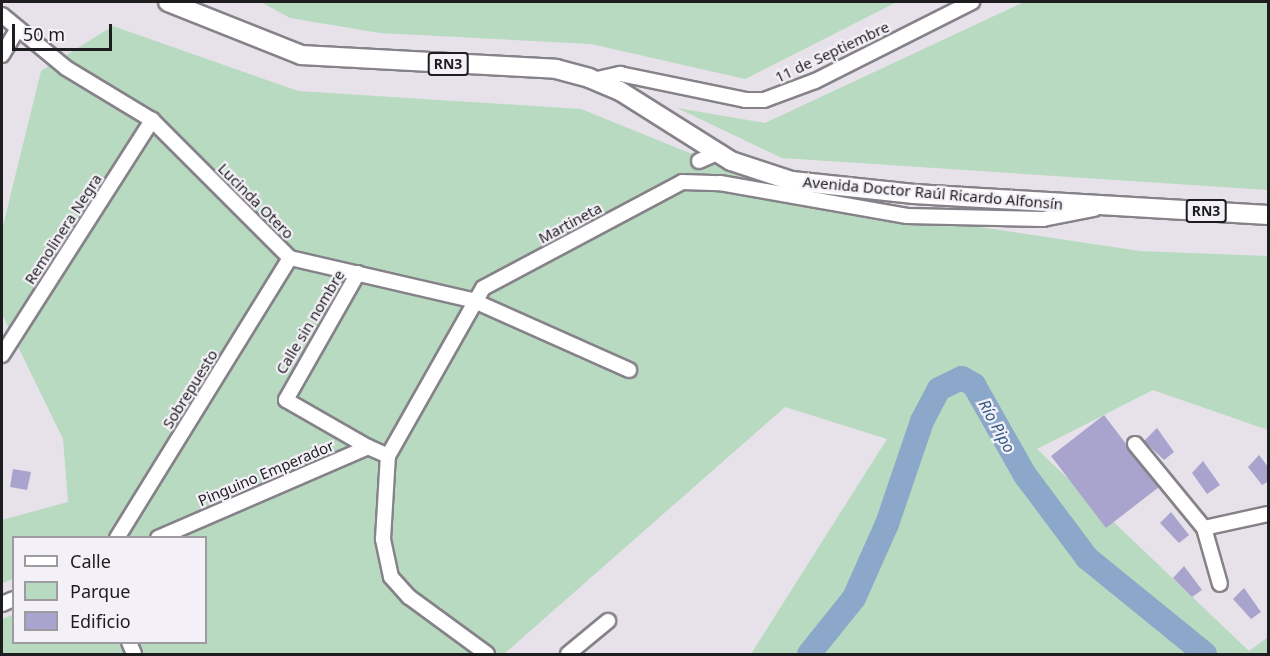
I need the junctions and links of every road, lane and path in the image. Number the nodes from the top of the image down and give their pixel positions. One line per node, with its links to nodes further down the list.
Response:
1 (168, 2): 6 (main road, Avenida Doctor Raúl Ricardo Alfonsín / RN3)
2 (972, 2): 6 (street, 11 de Septiembre)
3 (2, 15): 4 (street, Lucinda Otero)
4 (17, 30): 5 (street); 7 (street, Lucinda Otero)
5 (2, 55)
6 (593, 80): 8 (main road, Avenida Doctor Raúl Ricardo Alfonsín / RN3)
7 (153, 120): 12 (street, Lucinda Otero); 15 (street, Remolinera Negra)
8 (717, 153): 9 (street); 10 (main road, Avenida Doctor Raúl Ricardo Alfonsín / RN3)
9 (699, 161)
10 (1108, 207): 11 (main road, Avenida Doctor Raúl Ricardo Alfonsín / RN3); 14 (street, Martineta)
11 (1269, 215)
12 (290, 258): 13 (street, Lucinda Otero); 22 (street, Sobrepuesto)
13 (358, 273): 14 (street, Lucinda Otero); 18 (street, Calle sin nombre)
14 (472, 300): 16 (street, Lucinda Otero); 19 (street, Martineta)
15 (2, 355)
16 (628, 370)
17 (1135, 444): 21 (street)
18 (368, 447): 19 (street); 23 (street, Pinguino Emperador)
19 (388, 456): 26 (street, Martineta)
20 (1269, 514): 21 (street)
21 (1204, 528): 24 (street)
22 (118, 536)
23 (160, 536)
24 (1220, 584)
25 (608, 621): 27 (street)
26 (487, 654)
27 (568, 654)

